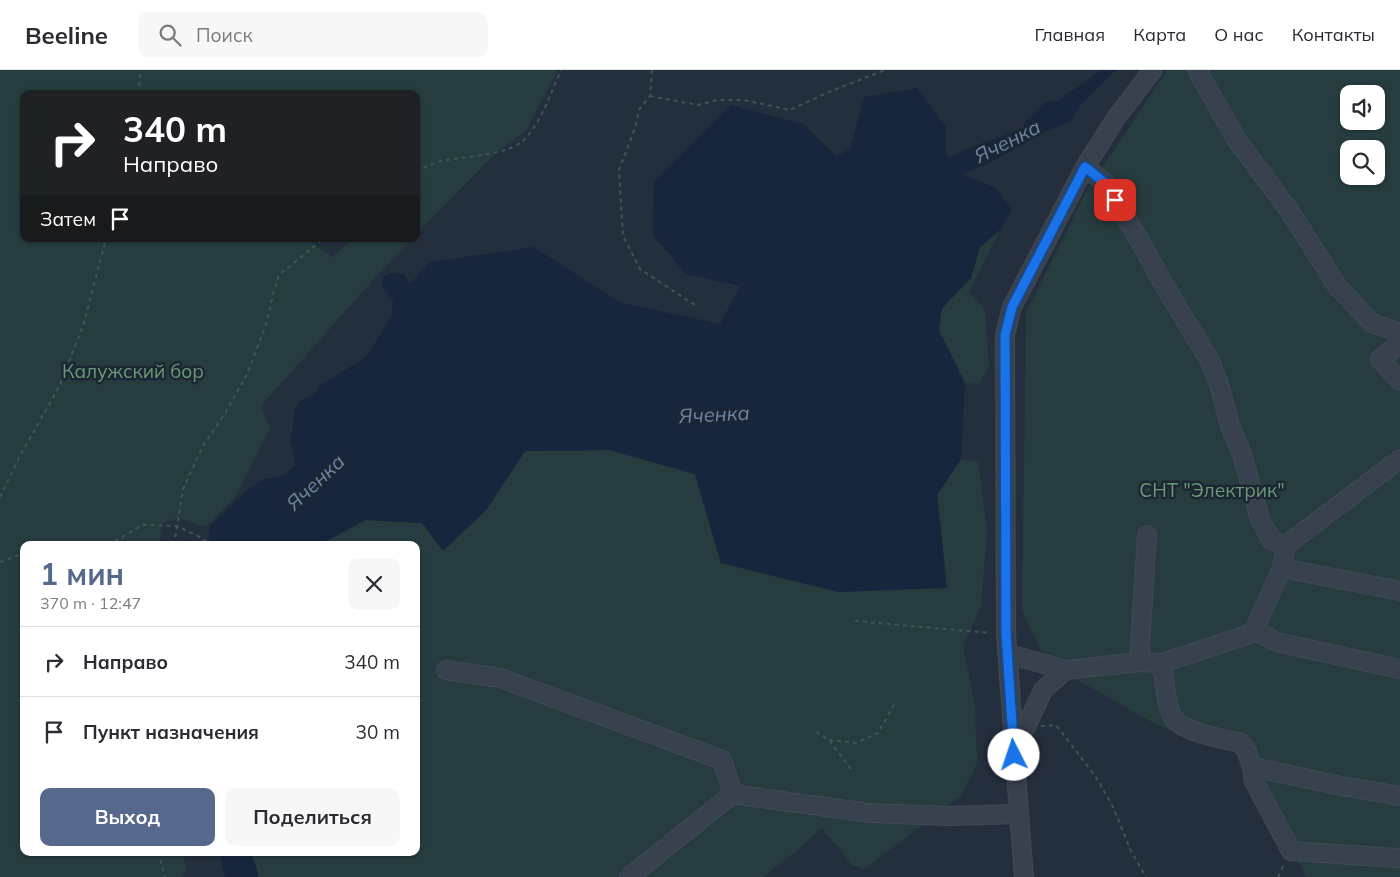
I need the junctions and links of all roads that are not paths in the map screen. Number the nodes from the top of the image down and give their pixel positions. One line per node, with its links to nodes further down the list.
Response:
1 (1153, 70): 3 (street)
2 (1197, 70): 4 (street)
3 (1085, 167): 9 (street); 13 (street)
4 (1400, 333)
5 (1400, 344): 6 (street)
6 (1400, 381)
7 (1400, 459): 9 (street)
8 (1147, 535): 14 (street)
9 (1286, 545): 10 (street)
10 (1282, 568): 11 (street); 12 (street)
11 (1400, 591)
12 (1254, 630): 15 (street); 18 (street)
13 (1008, 654): 17 (street); 19 (street)
14 (1139, 662): 15 (street); 17 (street)
15 (1162, 663): 20 (street)
16 (446, 670): 21 (street)
17 (1066, 670): 19 (street)
18 (1400, 670)
19 (1019, 731): 23 (street)
20 (1252, 767): 22 (street); 24 (street)
21 (733, 794): 23 (street); 25 (street)
22 (1400, 796)
23 (1019, 814): 26 (street)
24 (1396, 858)
25 (629, 877)
26 (1024, 877)

